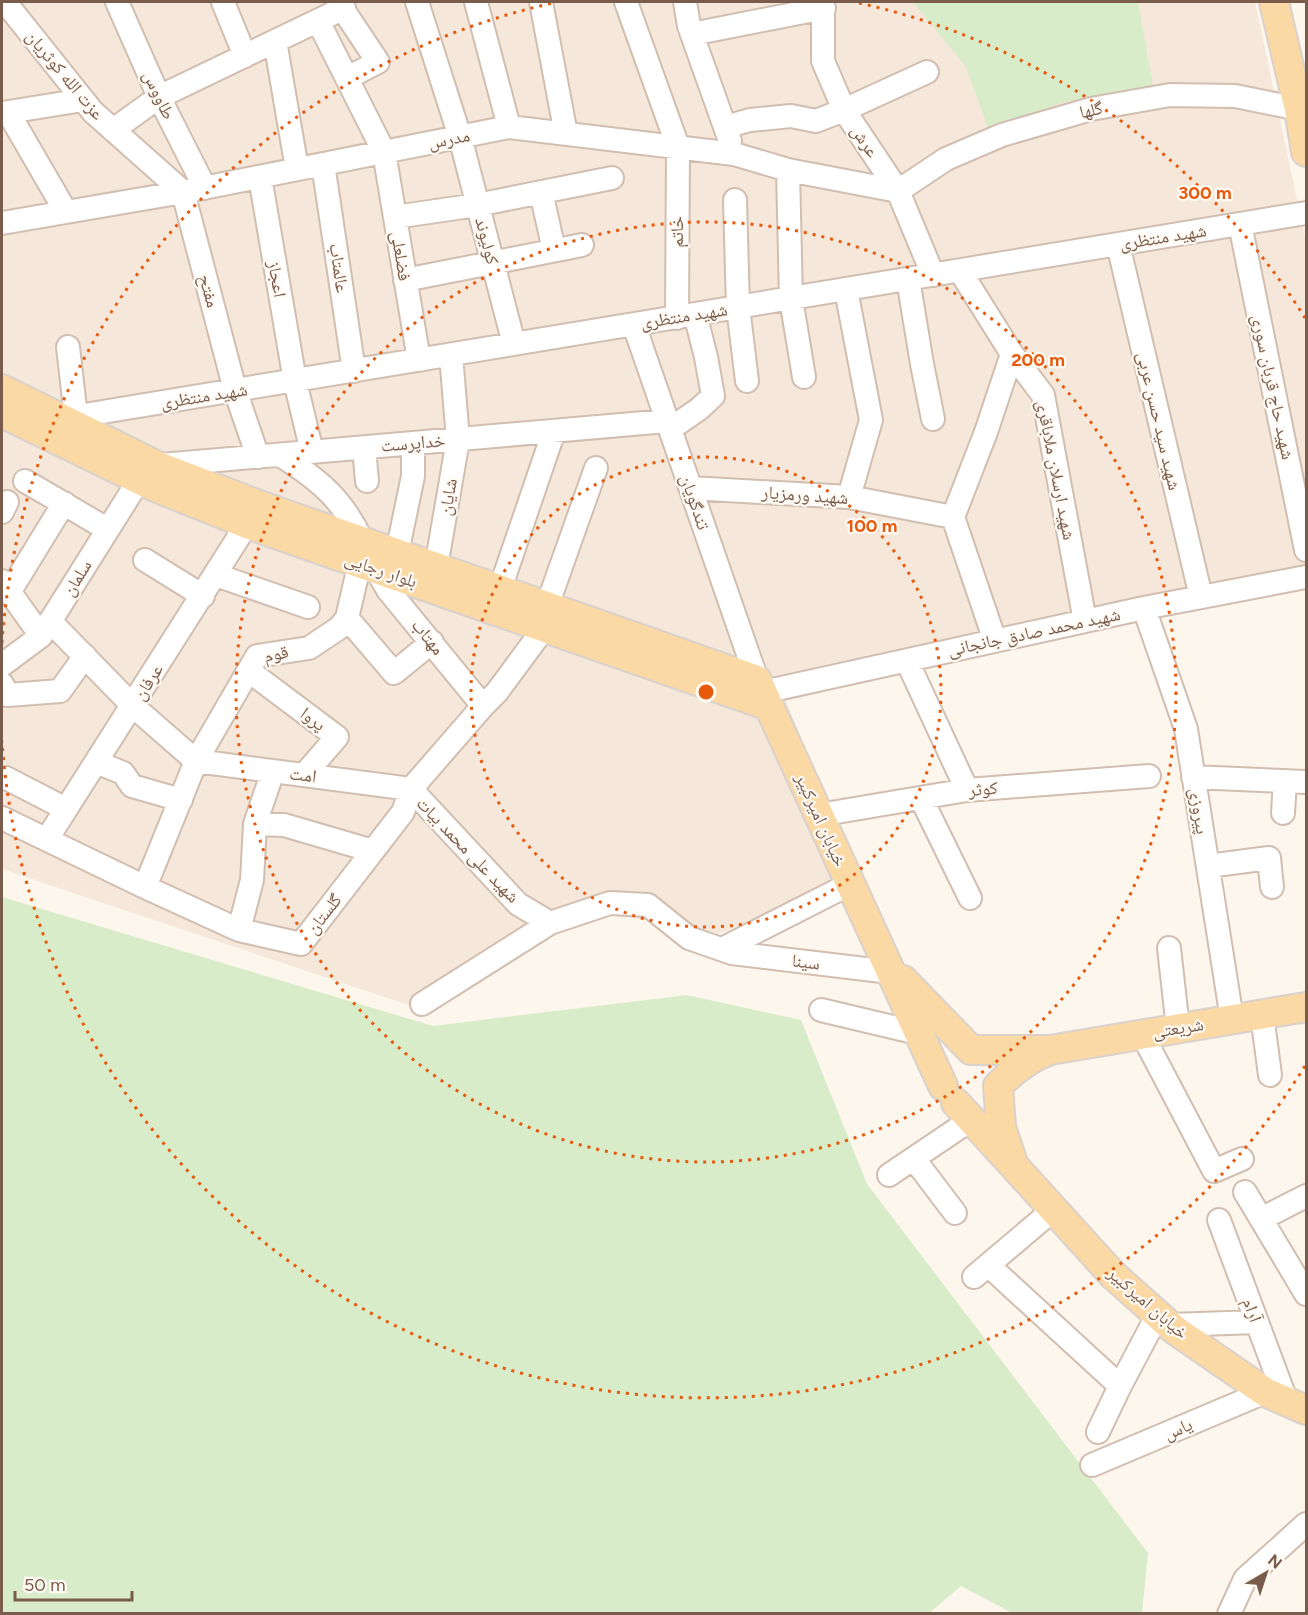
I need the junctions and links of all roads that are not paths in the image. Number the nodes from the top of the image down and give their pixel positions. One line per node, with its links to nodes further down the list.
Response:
1 (5, 2): 19 (street, عزت الله کوثریان)
2 (117, 2): 18 (street, طاووس)
3 (223, 2): 15 (street)
4 (417, 2): 27 (street, کولیوند)
5 (476, 2): 23 (street)
6 (541, 2): 26 (street)
7 (626, 2): 28 (street)
8 (685, 2): 13 (street)
9 (1274, 2): 20 (main road)
10 (341, 5): 12 (street); 17 (street)
11 (824, 5): 13 (street); 21 (street, عرش)
12 (318, 21): 14 (street); 17 (street, فضلعلی)
13 (692, 34): 24 (street)
14 (275, 41): 15 (street); 33 (street)
15 (245, 56): 18 (street)
16 (927, 72): 21 (street)
17 (347, 78): 29 (street, فضلعلی)
18 (159, 97): 25 (street); 37 (street, طاووس)
19 (83, 100): 22 (street); 25 (street, عزت الله کوثریان)
20 (1299, 109): 30 (main road); 38 (street, گلها)
21 (844, 110): 24 (street); 38 (street, عرش)
22 (5, 112): 43 (street)
23 (508, 128): 26 (street, مدرس); 27 (street, مدرس)
24 (725, 128): 31 (street)
25 (113, 130): 39 (street, عزت الله کوثریان)
26 (566, 134): 28 (street, مدرس)
27 (460, 137): 29 (street, مدرس); 42 (street, کولیوند)
28 (678, 147): 31 (street, مدرس); 59 (street, خاتم)
29 (384, 152): 32 (street, مدرس); 45 (street, فضلعلی)
30 (1306, 152)
31 (734, 154): 34 (street, مدرس)
32 (324, 164): 33 (street, مدرس); 66 (street, عالمتاب)
33 (297, 170): 35 (street, مدرس)
34 (788, 170): 38 (street, مدرس); 57 (street)
35 (260, 177): 37 (street, مدرس); 68 (street, اعجاز)
36 (612, 178): 40 (street)
37 (205, 188): 39 (street, مدرس)
38 (898, 191): 53 (street, عرش)
39 (183, 192): 43 (street, مدرس); 71 (street, مفتح)
40 (541, 192): 42 (street); 50 (street)
41 (735, 200): 58 (street)
42 (477, 205): 45 (street); 51 (street, کولیوند)
43 (66, 212): 46 (street, مدرس)
44 (1306, 213): 47 (street, شهید منتظری)
45 (395, 217): 55 (street, فضلعلی)
46 (2, 223)
47 (1240, 224): 48 (street, شهید منتظری); 93 (street, شهید حاج قربان سوری)
48 (1118, 244): 52 (street, شهید منتظری); 102 (street, شهید سید حسن عربی)
49 (582, 245): 50 (street)
50 (554, 250): 51 (street)
51 (492, 262): 55 (street); 61 (street, کولیوند)
52 (960, 271): 53 (street, شهید منتظری); 63 (street, شهید ارسلان ملاباقری)
53 (933, 275): 54 (street, شهید منتظری)
54 (908, 279): 56 (street, شهید منتظری); 74 (street)
55 (405, 280): 65 (street, فضلعلی)
56 (846, 290): 57 (street, شهید منتظری); 87 (street)
57 (791, 298): 58 (street, شهید منتظری); 67 (street)
58 (738, 307): 59 (street, شهید منتظری); 69 (street)
59 (686, 316): 60 (street, شهید منتظری); 75 (street, خاتم)
60 (634, 325): 61 (street, شهید منتظری); 75 (street, تندگویان)
61 (514, 344): 64 (street, شهید منتظری)
62 (68, 347): 73 (street)
63 (1012, 354): 90 (street); 107 (street, شهید ارسلان ملاباقری)
64 (451, 355): 65 (street, شهید منتظری); 77 (street, شایان)
65 (418, 360): 66 (street, شهید منتظری)
66 (354, 371): 68 (street, شهید منتظری)
67 (804, 378)
68 (295, 381): 71 (street, شهید منتظری); 80 (street, اعجاز)
69 (747, 381)
70 (2, 389): 73 (main road, بلوار رجایی)
71 (235, 390): 73 (street, شهید منتظری); 81 (street, مفتح)
72 (2, 412): 83 (main road, بلوار رجایی)
73 (68, 418): 83 (main road, بلوار رجایی)
74 (933, 419)
75 (669, 425): 76 (street, خداپرست); 86 (street, تندگویان)
76 (554, 431): 77 (street, خداپرست); 100 (street)
77 (458, 440): 78 (street, خداپرست); 96 (street, شایان)
78 (413, 444): 79 (street, خداپرست); 94 (street)
79 (364, 448): 80 (street, خداپرست); 85 (street)
80 (312, 452): 81 (street, خداپرست)
81 (269, 456): 83 (street, خداپرست); 94 (street, مهتاب)
82 (597, 468): 105 (street, گلستان)
83 (149, 473): 88 (main road, بلوار رجایی); 92 (street, سلمان)
84 (25, 480): 89 (street)
85 (367, 481)
86 (691, 488): 87 (street, شهید ورمزیار); 116 (street, تندگویان)
87 (849, 497): 90 (street, شهید ورمزیار)
88 (220, 501): 91 (main road, بلوار رجایی); 94 (main road, بلوار رجایی)
89 (64, 504): 92 (street); 99 (street)
90 (953, 517): 109 (street)
91 (248, 524): 94 (main road, بلوار رجایی); 97 (street, عرفان)
92 (108, 530): 108 (street, سلمان)
93 (1306, 550)
94 (373, 556): 96 (main road, بلوار رجایی); 105 (main road, بلوار رجایی); 106 (street); 110 (street, مهتاب)
95 (145, 560): 101 (street)
96 (436, 567): 100 (main road, بلوار رجایی)
97 (216, 575): 101 (street, عرفان); 103 (street)
98 (1306, 577): 102 (street, شهید محمد صادق جانجانی)
99 (6, 586): 108 (street)
100 (500, 589): 105 (main road, بلوار رجایی)
101 (203, 596): 118 (street, عرفان)
102 (1201, 597): 104 (street, شهید محمد صادق جانجانی)
103 (308, 607)
104 (1144, 608): 107 (street, شهید محمد صادق جانجانی); 124 (street, پیروزی)
105 (546, 616): 116 (main road, بلوار رجایی); 117 (street, گلستان)
106 (347, 618): 110 (street); 114 (street, قوم)
107 (1085, 621): 109 (street, شهید محمد صادق جانجانی)
108 (46, 628): 111 (street); 113 (street, سلمان)
109 (995, 641): 112 (street, شهید محمد صادق جانجانی)
110 (432, 642): 117 (street, مهتاب)
111 (85, 656): 115 (street); 118 (street)
112 (907, 661): 116 (street, شهید محمد صادق جانجانی); 128 (street)
113 (2, 664)
114 (249, 670): 119 (street, قوم); 122 (street, پروا)
115 (2, 684)
116 (763, 693): 133 (main road, خیابان امیرکبیر)
117 (483, 705): 127 (street, گلستان)
118 (133, 706): 119 (street); 120 (street, عرفان)
119 (196, 761): 121 (street, امت); 130 (street)
120 (96, 762): 130 (street); 131 (street, عرفان)
121 (273, 771): 122 (street, امت); 135 (street)
122 (304, 775): 127 (street, امت)
123 (1149, 776): 128 (street, کوثر)
124 (1193, 777): 126 (street); 138 (street, پیروزی)
125 (6, 778): 131 (street)
126 (1296, 782): 132 (street)
127 (411, 789): 137 (street, گلستان); 143 (street, شهید علی محمد بیات)
128 (967, 790): 129 (street, کوثر)
129 (921, 798): 133 (street, کوثر); 142 (street)
130 (181, 800): 140 (street)
131 (66, 809): 136 (street, عرفان)
132 (1283, 813)
133 (819, 814): 139 (main road, خیابان امیرکبیر)
134 (2, 818): 136 (street, گلستان)
135 (255, 824): 137 (street); 144 (street)
136 (47, 838): 140 (street, گلستان)
137 (373, 851): 144 (street, گلستان)
138 (1208, 866): 141 (street); 152 (street, پیروزی)
139 (850, 884): 146 (street); 147 (main road, خیابان امیرکبیر)
140 (145, 887): 144 (street, گلستان)
141 (1272, 887)
142 (970, 898)
143 (550, 923): 146 (street); 148 (street)
144 (239, 930)
145 (1169, 948): 153 (street)
146 (722, 950): 147 (street, سینا)
147 (887, 967): 154 (main road, خیابان امیرکبیر); 156 (main road)
148 (422, 1004)
149 (1306, 1007): 151 (main road, شریعتی)
150 (821, 1010): 154 (street)
151 (1262, 1015): 152 (main road, شریعتی); 158 (street)
152 (1232, 1020): 153 (main road, شریعتی)
153 (1178, 1028): 155 (main road, شریعتی)
154 (918, 1033): 160 (main road, خیابان امیرکبیر)
155 (1142, 1034): 157 (main road, شریعتی); 162 (street)
156 (970, 1050): 157 (main road); 159 (main road); 160 (main road)
157 (1050, 1050): 159 (main road)
158 (1270, 1075)
159 (998, 1086): 160 (main road); 163 (main road)
160 (957, 1103): 161 (street); 163 (main road, خیابان امیرکبیر)
161 (914, 1159): 164 (street); 168 (street)
162 (1242, 1159)
163 (1014, 1166): 167 (main road, خیابان امیرکبیر)
164 (889, 1175)
165 (1245, 1192): 169 (street)
166 (1306, 1196): 169 (street)
167 (1053, 1209): 172 (main road, خیابان امیرکبیر); 174 (street)
168 (955, 1213)
169 (1261, 1219): 171 (street)
170 (1219, 1221): 173 (street, آرام)
171 (1306, 1294)
172 (1164, 1320): 173 (street); 174 (street); 175 (main road, خیابان امیرکبیر)
173 (1257, 1322): 175 (street, آرام)
174 (1120, 1386): 176 (street)
175 (1286, 1401): 177 (street, یاس)
176 (1098, 1432)
177 (1092, 1465)
178 (1306, 1524): 179 (street)
179 (1229, 1614)

